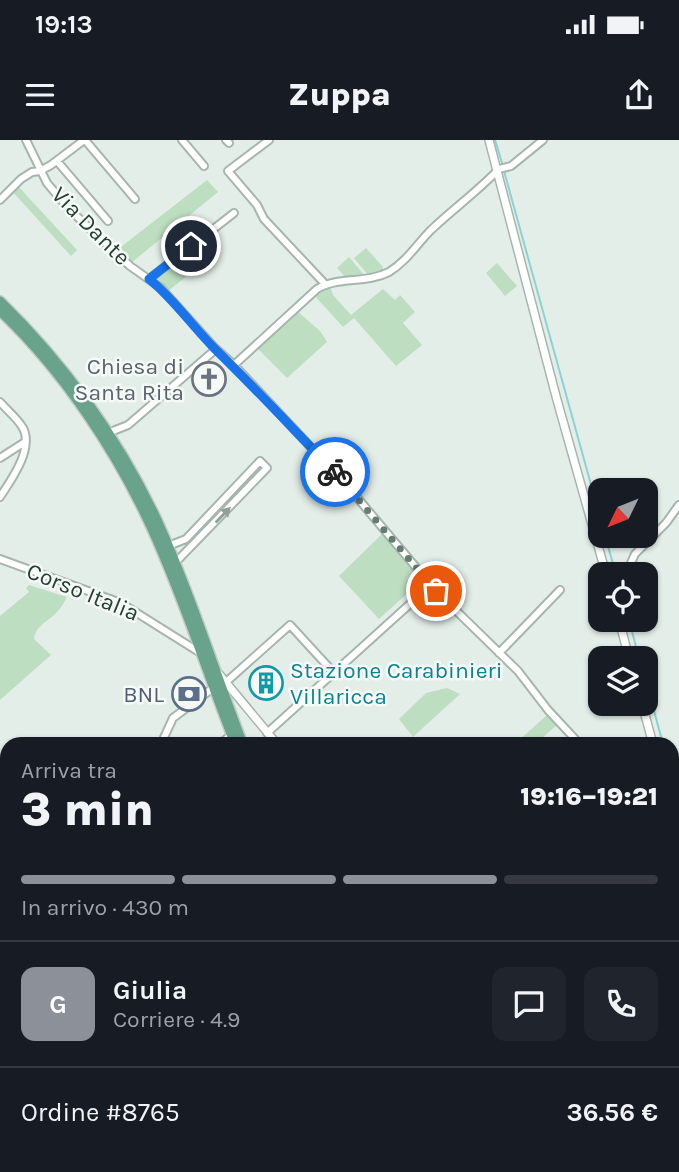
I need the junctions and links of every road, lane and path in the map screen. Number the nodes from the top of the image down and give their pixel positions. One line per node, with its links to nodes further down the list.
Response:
1 (26, 140): 10 (street, Via Dante)
2 (85, 140): 7 (street); 11 (street)
3 (182, 140): 8 (street)
4 (269, 140): 16 (street)
5 (489, 140): 9 (street)
6 (543, 140): 9 (street)
7 (57, 161): 10 (street); 14 (street)
8 (204, 166)
9 (498, 170): 16 (street); 29 (street)
10 (40, 171): 12 (street); 15 (street, Via Dante)
11 (135, 199)
12 (0, 200)
13 (234, 213): 15 (street)
14 (108, 221)
15 (149, 279): 19 (street, Via Dante)
16 (325, 284): 20 (street)
17 (0, 301): 22 (main road)
18 (0, 311): 34 (main road)
19 (216, 349): 20 (street, Via Dante); 22 (street)
20 (234, 365): 32 (street, Via Dante)
21 (0, 402): 23 (street)
22 (108, 433): 27 (main road)
23 (25, 442): 24 (street); 25 (street)
24 (0, 458)
25 (0, 497)
26 (679, 505): 30 (street)
27 (168, 546): 31 (main road); 31 (street, one-way to 27)
28 (0, 559): 35 (street, Corso Italia)
29 (603, 562)
30 (631, 562)
31 (175, 563): 38 (main road)
32 (430, 585): 37 (street, Via Dante); 39 (street)
33 (560, 590): 37 (street)
34 (190, 625): 35 (street); 36 (main road)
35 (176, 635): 36 (street, Corso Italia)
36 (199, 652): 38 (main road)
37 (499, 653): 50 (street, Via Dante)
38 (208, 663): 40 (street); 41 (main road); 43 (main road)
39 (334, 673): 40 (street); 45 (street)
40 (225, 683): 42 (street)
41 (213, 688): 46 (street); 47 (main road)
42 (235, 695): 43 (street); 45 (street)
43 (226, 700): 48 (main road)
44 (645, 716): 51 (street)
45 (267, 733): 49 (street)
46 (164, 737)
47 (232, 737)
48 (240, 737)
49 (271, 737)
50 (573, 737)
51 (651, 737)

